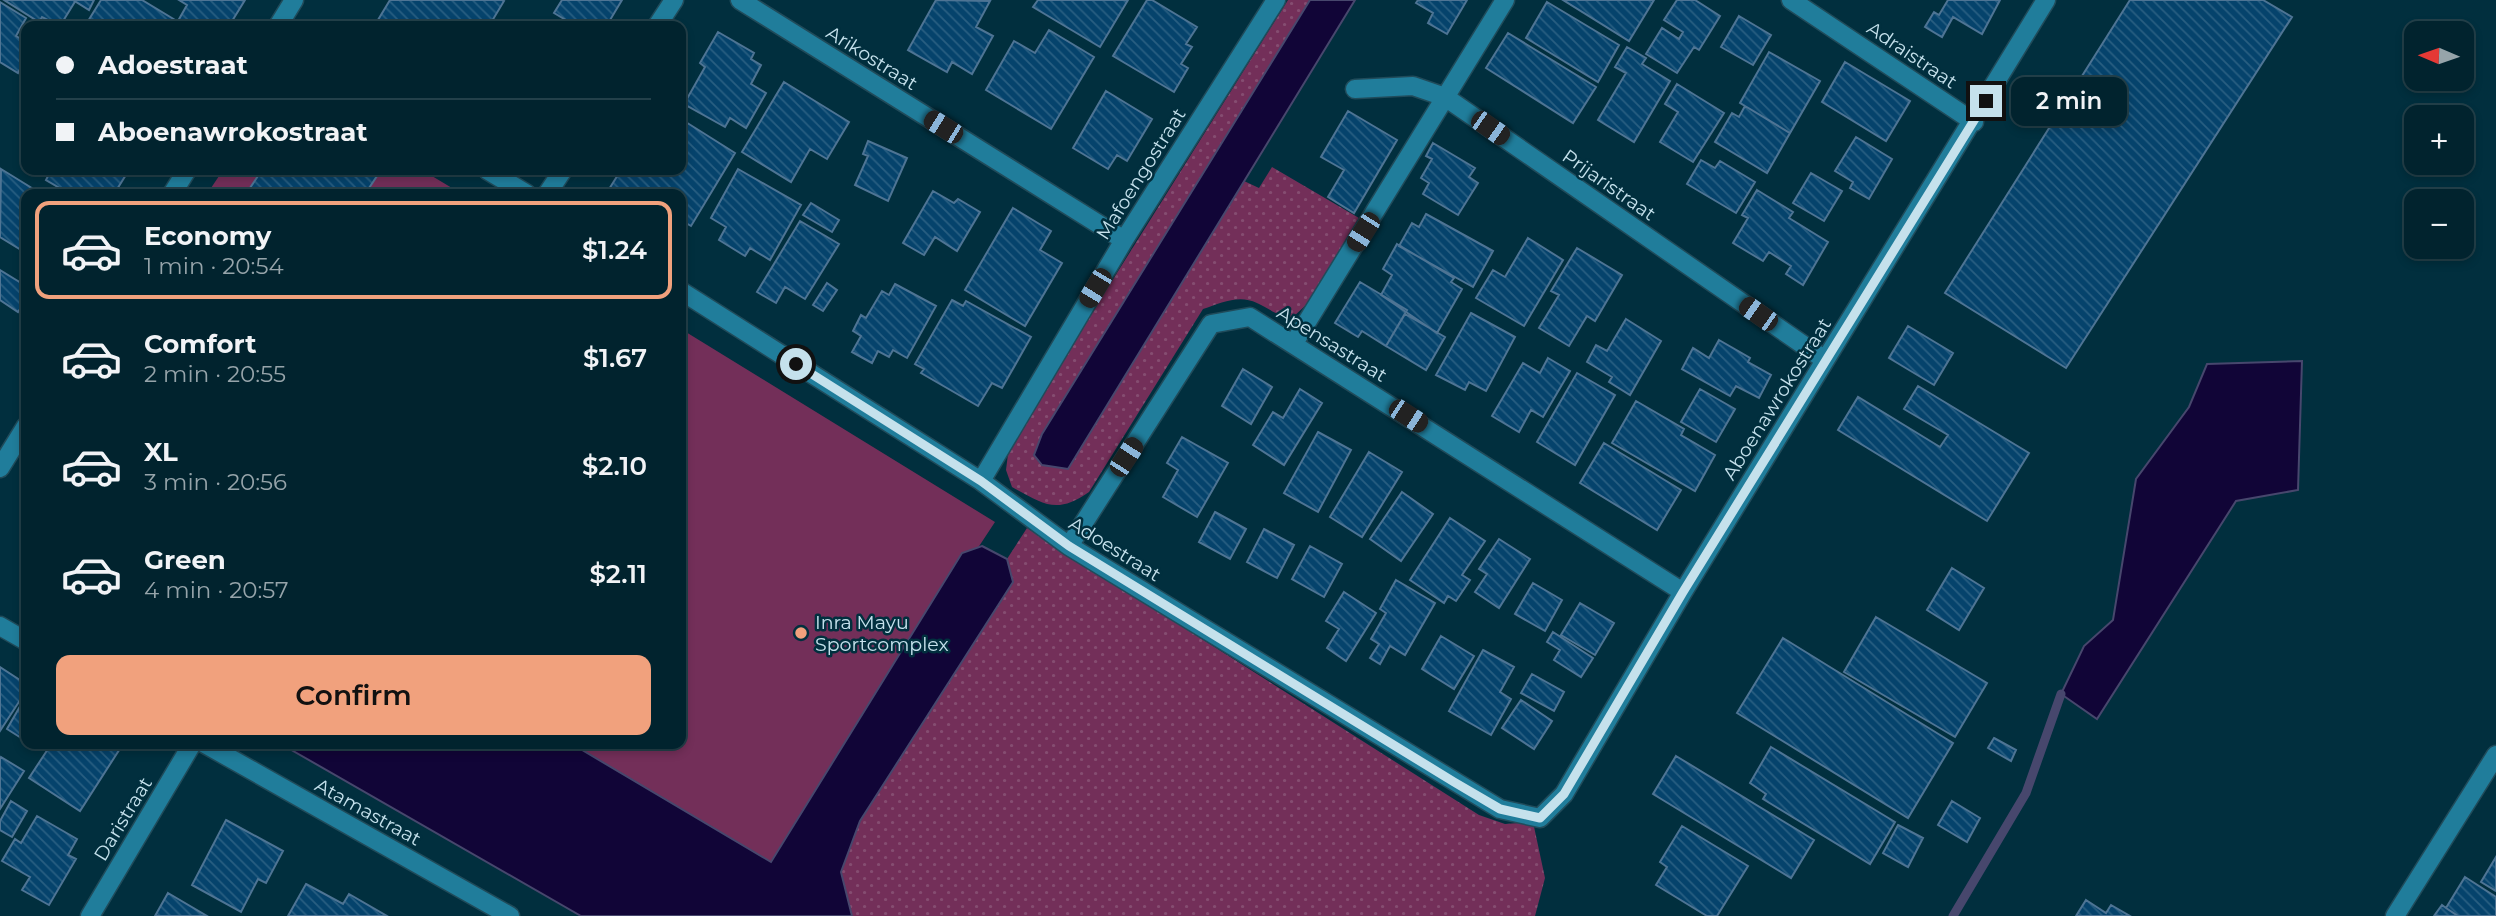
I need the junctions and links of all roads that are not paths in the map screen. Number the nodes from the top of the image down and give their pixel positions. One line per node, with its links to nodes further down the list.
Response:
1 (294, 0): 8 (street)
2 (674, 0): 9 (street)
3 (740, 0): 15 (street, Arikostraat)
4 (1505, 0): 11 (street)
5 (1791, 0): 12 (street, Adraistraat)
6 (2046, 0): 12 (street, Aboenawrokostraat)
7 (1272, 2): 15 (street, Mafoengostraat)
8 (281, 21)
9 (660, 21)
10 (1355, 89): 11 (street, Prijaristraat)
11 (1445, 97): 17 (street); 18 (street, Prijaristraat)
12 (1974, 122): 18 (street, Aboenawrokostraat)
13 (495, 175): 14 (street)
14 (519, 189)
15 (1124, 240): 21 (street, Mafoengostraat)
16 (686, 294): 21 (street, Adoestraat)
17 (1294, 343): 22 (street, Apensastraat); 23 (street, Apensastraat)
18 (1825, 360): 23 (street, Aboenawrokostraat)
19 (21, 434): 20 (street)
20 (0, 468)
21 (981, 481): 22 (street, Adoestraat)
22 (1069, 546): 29 (street, Adoestraat)
23 (1683, 592): 29 (street, Aboenawrokostraat)
24 (0, 625): 25 (street)
25 (21, 638)
26 (189, 749): 30 (street, Daristraat)
27 (214, 749): 31 (street, Atamastraat)
28 (2496, 755): 32 (street)
29 (1540, 818)
30 (90, 916)
31 (510, 916)
32 (2395, 916)

